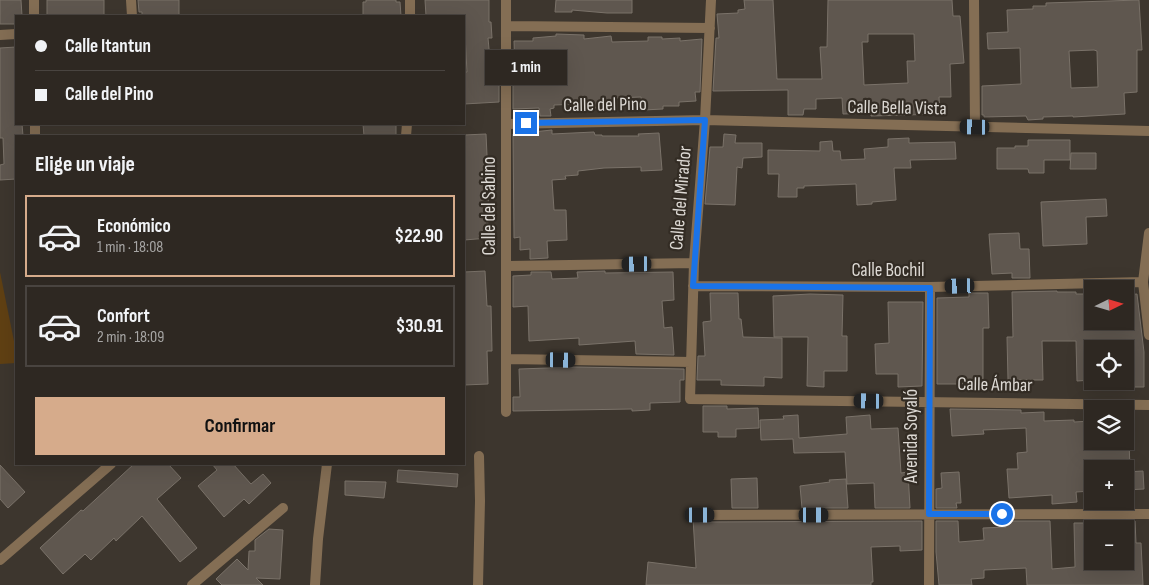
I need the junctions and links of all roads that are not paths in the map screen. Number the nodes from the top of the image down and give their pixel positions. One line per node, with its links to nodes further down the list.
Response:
1 (34, 0): 7 (street)
2 (131, 0): 8 (street)
3 (410, 0): 9 (street)
4 (506, 0): 10 (street, Calle del Sabino)
5 (711, 0): 11 (street, Calle del Mirador)
6 (974, 0): 16 (street)
7 (34, 15)
8 (132, 15)
9 (410, 15)
10 (506, 26): 11 (street); 15 (street, Calle del Sabino)
11 (710, 28): 14 (street, Calle del Mirador)
12 (15, 34): 13 (street)
13 (0, 35)
14 (705, 120): 15 (street, Calle del Pino); 16 (street, Calle Bella Vista); 19 (street, Calle del Mirador)
15 (506, 124): 20 (street, Calle del Sabino)
16 (975, 127): 17 (street, Calle Bella Vista)
17 (1149, 131)
18 (1149, 235): 21 (street)
19 (694, 263): 20 (street); 22 (street, Calle del Mirador)
20 (506, 266): 25 (street, Calle del Sabino)
21 (1143, 282): 23 (street, Calle Bochil); 24 (street)
22 (693, 286): 23 (street, Calle Bochil); 26 (street, Calle del Mirador)
23 (930, 288): 28 (street, Avenida Soyaló)
24 (1149, 335)
25 (506, 358): 26 (street); 30 (street, Calle del Sabino)
26 (691, 362): 27 (street, Calle del Mirador)
27 (690, 399): 28 (street, Calle Ámbar)
28 (929, 402): 29 (street, Calle Ámbar); 35 (street, Avenida Soyaló)
29 (1149, 405)
30 (506, 412)
31 (479, 456): 41 (street)
32 (110, 465): 38 (street)
33 (327, 465): 40 (street)
34 (283, 508): 39 (street)
35 (929, 514): 36 (street); 37 (street); 42 (street, Avenida Soyaló)
36 (1149, 514)
37 (700, 515)
38 (0, 560)
39 (192, 585)
40 (316, 585)
41 (478, 585)
42 (929, 585)

